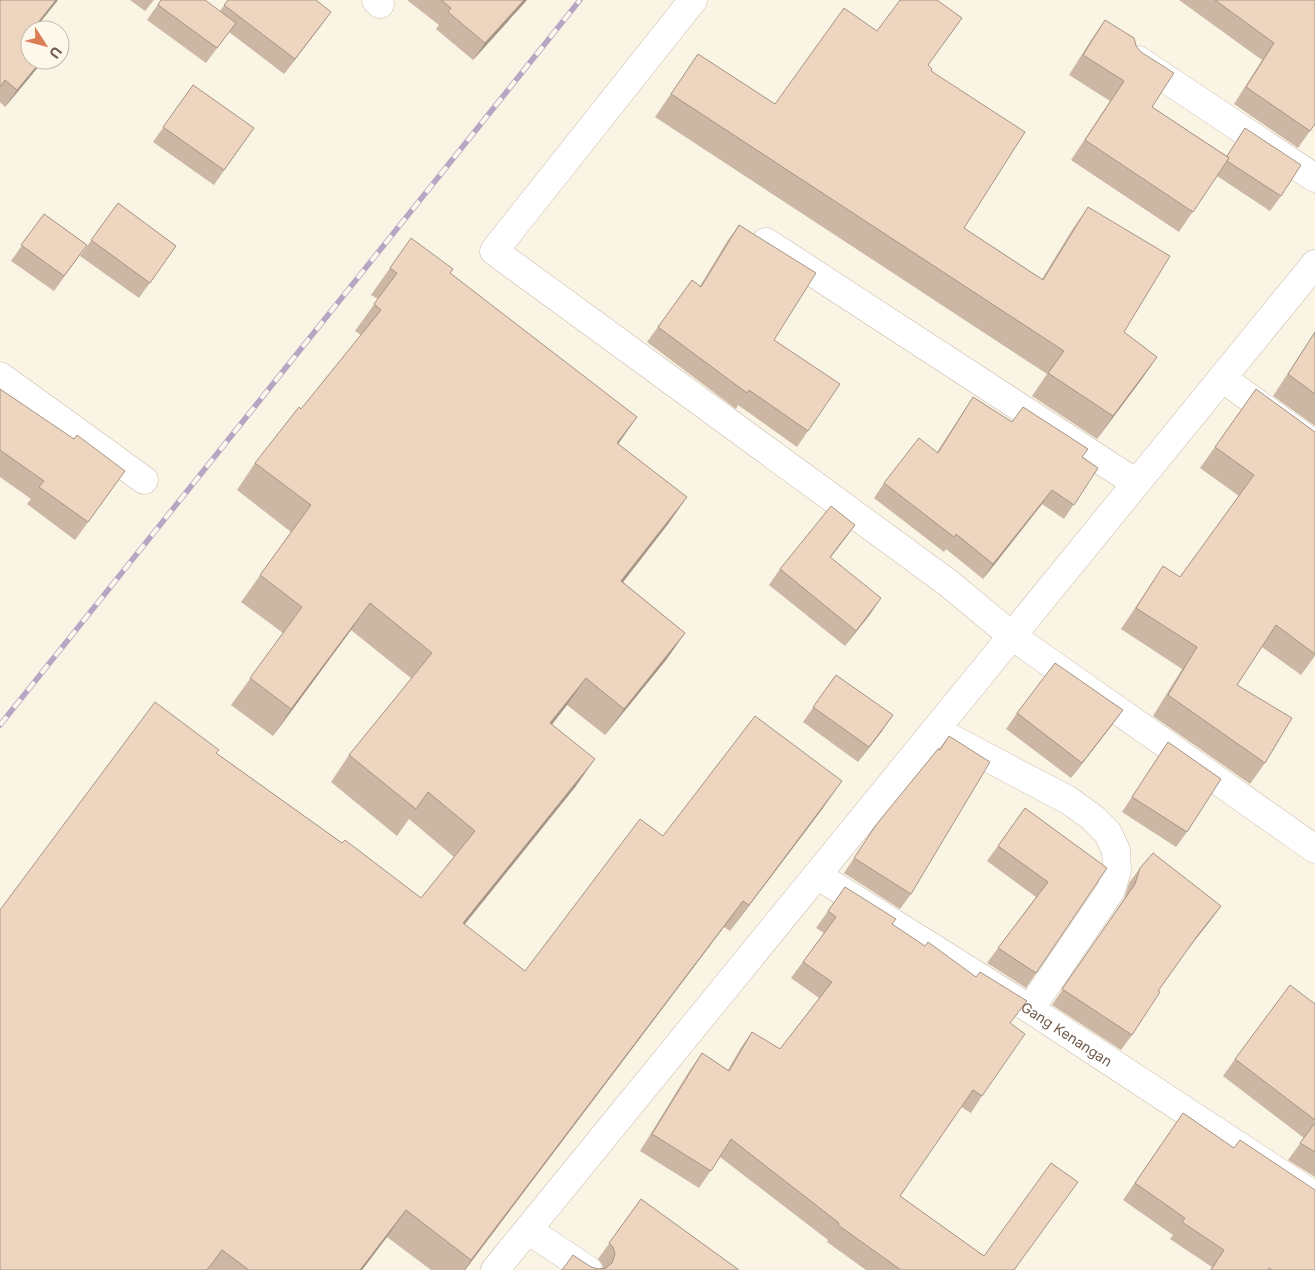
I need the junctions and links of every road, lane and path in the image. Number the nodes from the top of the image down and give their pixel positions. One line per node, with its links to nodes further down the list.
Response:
1 (693, 0): 11 (street)
2 (1136, 59): 3 (street)
3 (1315, 178)
4 (766, 242): 10 (street)
5 (1315, 264): 7 (street)
6 (0, 376): 9 (street)
7 (1222, 378): 8 (street); 10 (street)
8 (1315, 445)
9 (144, 480)
10 (1136, 483): 11 (street)
11 (1012, 636): 12 (street); 13 (street)
12 (935, 730): 14 (street); 15 (street)
13 (1315, 849)
14 (817, 875): 15 (street, Gang Kenangan); 17 (street)
15 (1030, 1010): 16 (street, Gang Kenangan)
16 (1315, 1196)
17 (528, 1230): 18 (street); 19 (street)
18 (496, 1270)
19 (588, 1270)

